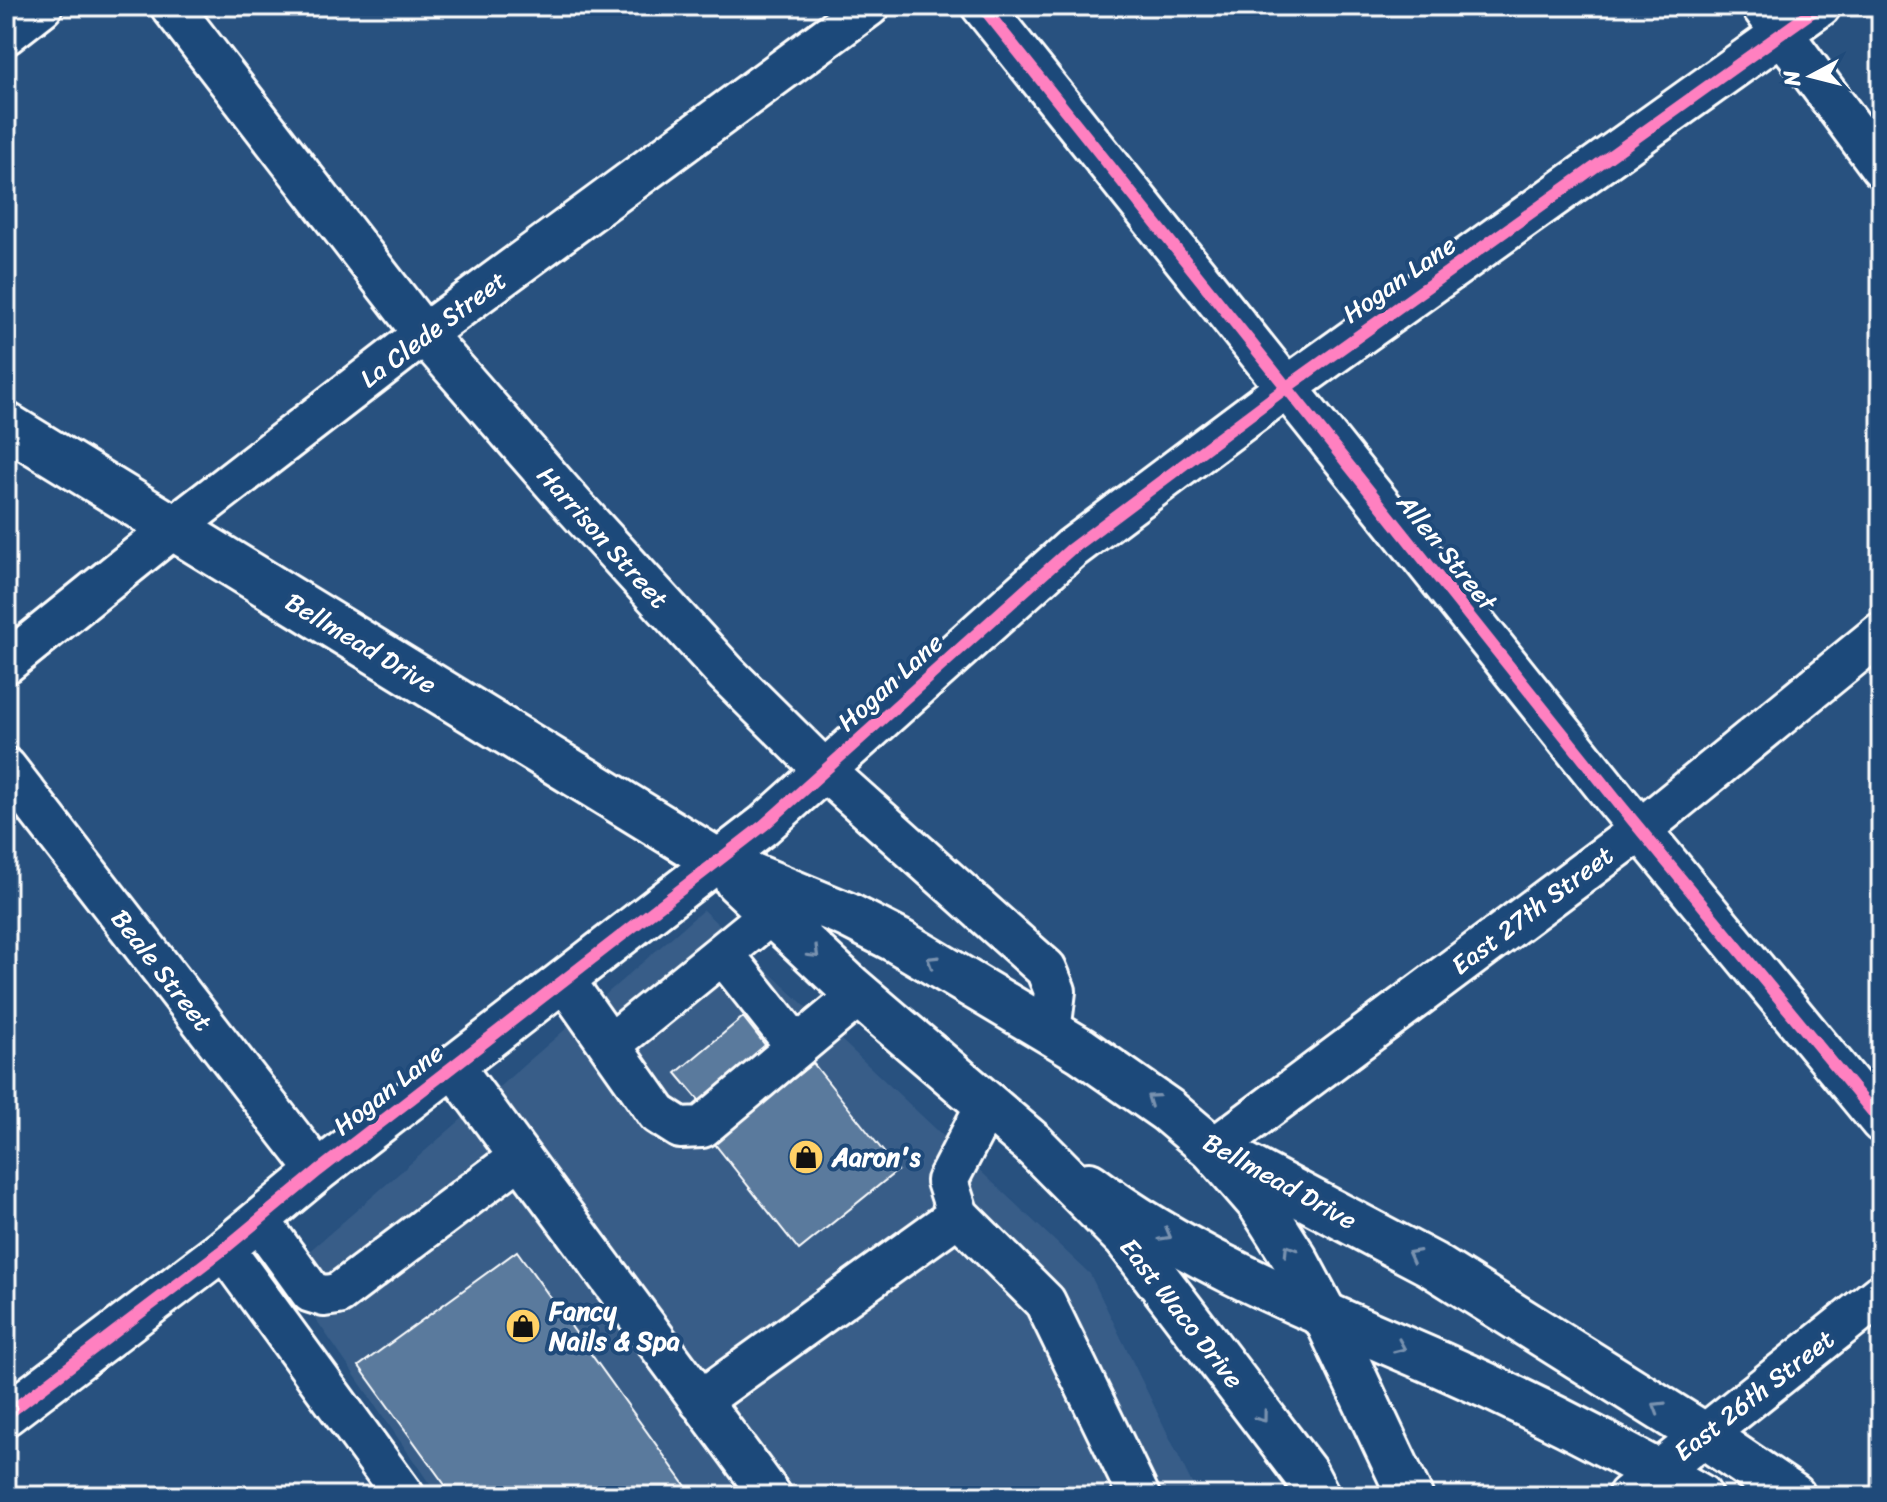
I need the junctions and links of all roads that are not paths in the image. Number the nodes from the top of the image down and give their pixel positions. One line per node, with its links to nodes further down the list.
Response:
1 (42, 6): 7 (street)
2 (171, 6): 9 (street, Harrison Street)
3 (869, 6): 9 (street, La Clede Street)
4 (982, 6): 10 (street, Allen Street)
5 (1820, 6): 6 (street, Hogan Lane)
6 (1772, 20): 8 (street); 10 (street, Hogan Lane)
7 (6, 34)
8 (1881, 167)
9 (424, 334): 12 (street, La Clede Street); 16 (street, Harrison Street)
10 (1287, 387): 16 (street, Hogan Lane); 17 (street, Allen Street)
11 (6, 425): 12 (main road, Bellmead Drive)
12 (173, 528): 14 (street, La Clede Street); 18 (main road, Bellmead Drive)
13 (1881, 633): 17 (street, East 27th Street)
14 (6, 663)
15 (6, 768): 32 (street, Beale Street)
16 (824, 770): 18 (street, Hogan Lane); 23 (street, Harrison Street)
17 (1640, 830): 28 (street, Allen Street); 30 (street, East 27th Street)
18 (717, 861): 19 (main road, Bellmead Drive); 21 (street, Hogan Lane); 23 (main road, Bellmead Drive, one-way to 18)
19 (772, 913): 20 (street); 22 (main road, Bellmead Drive, one-way to 22)
20 (724, 955): 24 (street); 25 (street)
21 (564, 980): 24 (street); 26 (street, Hogan Lane)
22 (859, 995): 25 (street); 27 (main road, Bellmead Drive)
23 (1050, 1032): 30 (main road, Bellmead Drive, one-way to 23)
24 (610, 1045): 25 (street)
25 (797, 1047)
26 (453, 1066): 31 (street); 32 (street, Hogan Lane)
27 (987, 1104): 29 (main road, Bellmead Drive); 33 (street)
28 (1881, 1122)
29 (1032, 1143): 37 (main road, Bellmead Drive, one-way to 37); 45 (main road, East Waco Drive, one-way to 45)
30 (1213, 1149): 37 (main road, one-way to 30); 40 (main road, Bellmead Drive, one-way to 30)
31 (520, 1157): 34 (street); 38 (street)
32 (318, 1171): 34 (street, Hogan Lane)
33 (958, 1215): 38 (street); 44 (street)
34 (259, 1220): 35 (street, Hogan Lane)
35 (224, 1249): 39 (street, Hogan Lane); 42 (street)
36 (1881, 1294): 40 (street, East 26th Street)
37 (1326, 1317): 41 (main road, Bellmead Drive, one-way to 41); 46 (main road)
38 (700, 1401): 43 (street)
39 (6, 1415)
40 (1705, 1436): 41 (street, East 26th Street); 48 (main road, Bellmead Drive)
41 (1642, 1484): 47 (main road, Bellmead Drive)
42 (404, 1496)
43 (771, 1496)
44 (1139, 1496)
45 (1317, 1496)
46 (1410, 1496)
47 (1699, 1496)
48 (1793, 1496)

